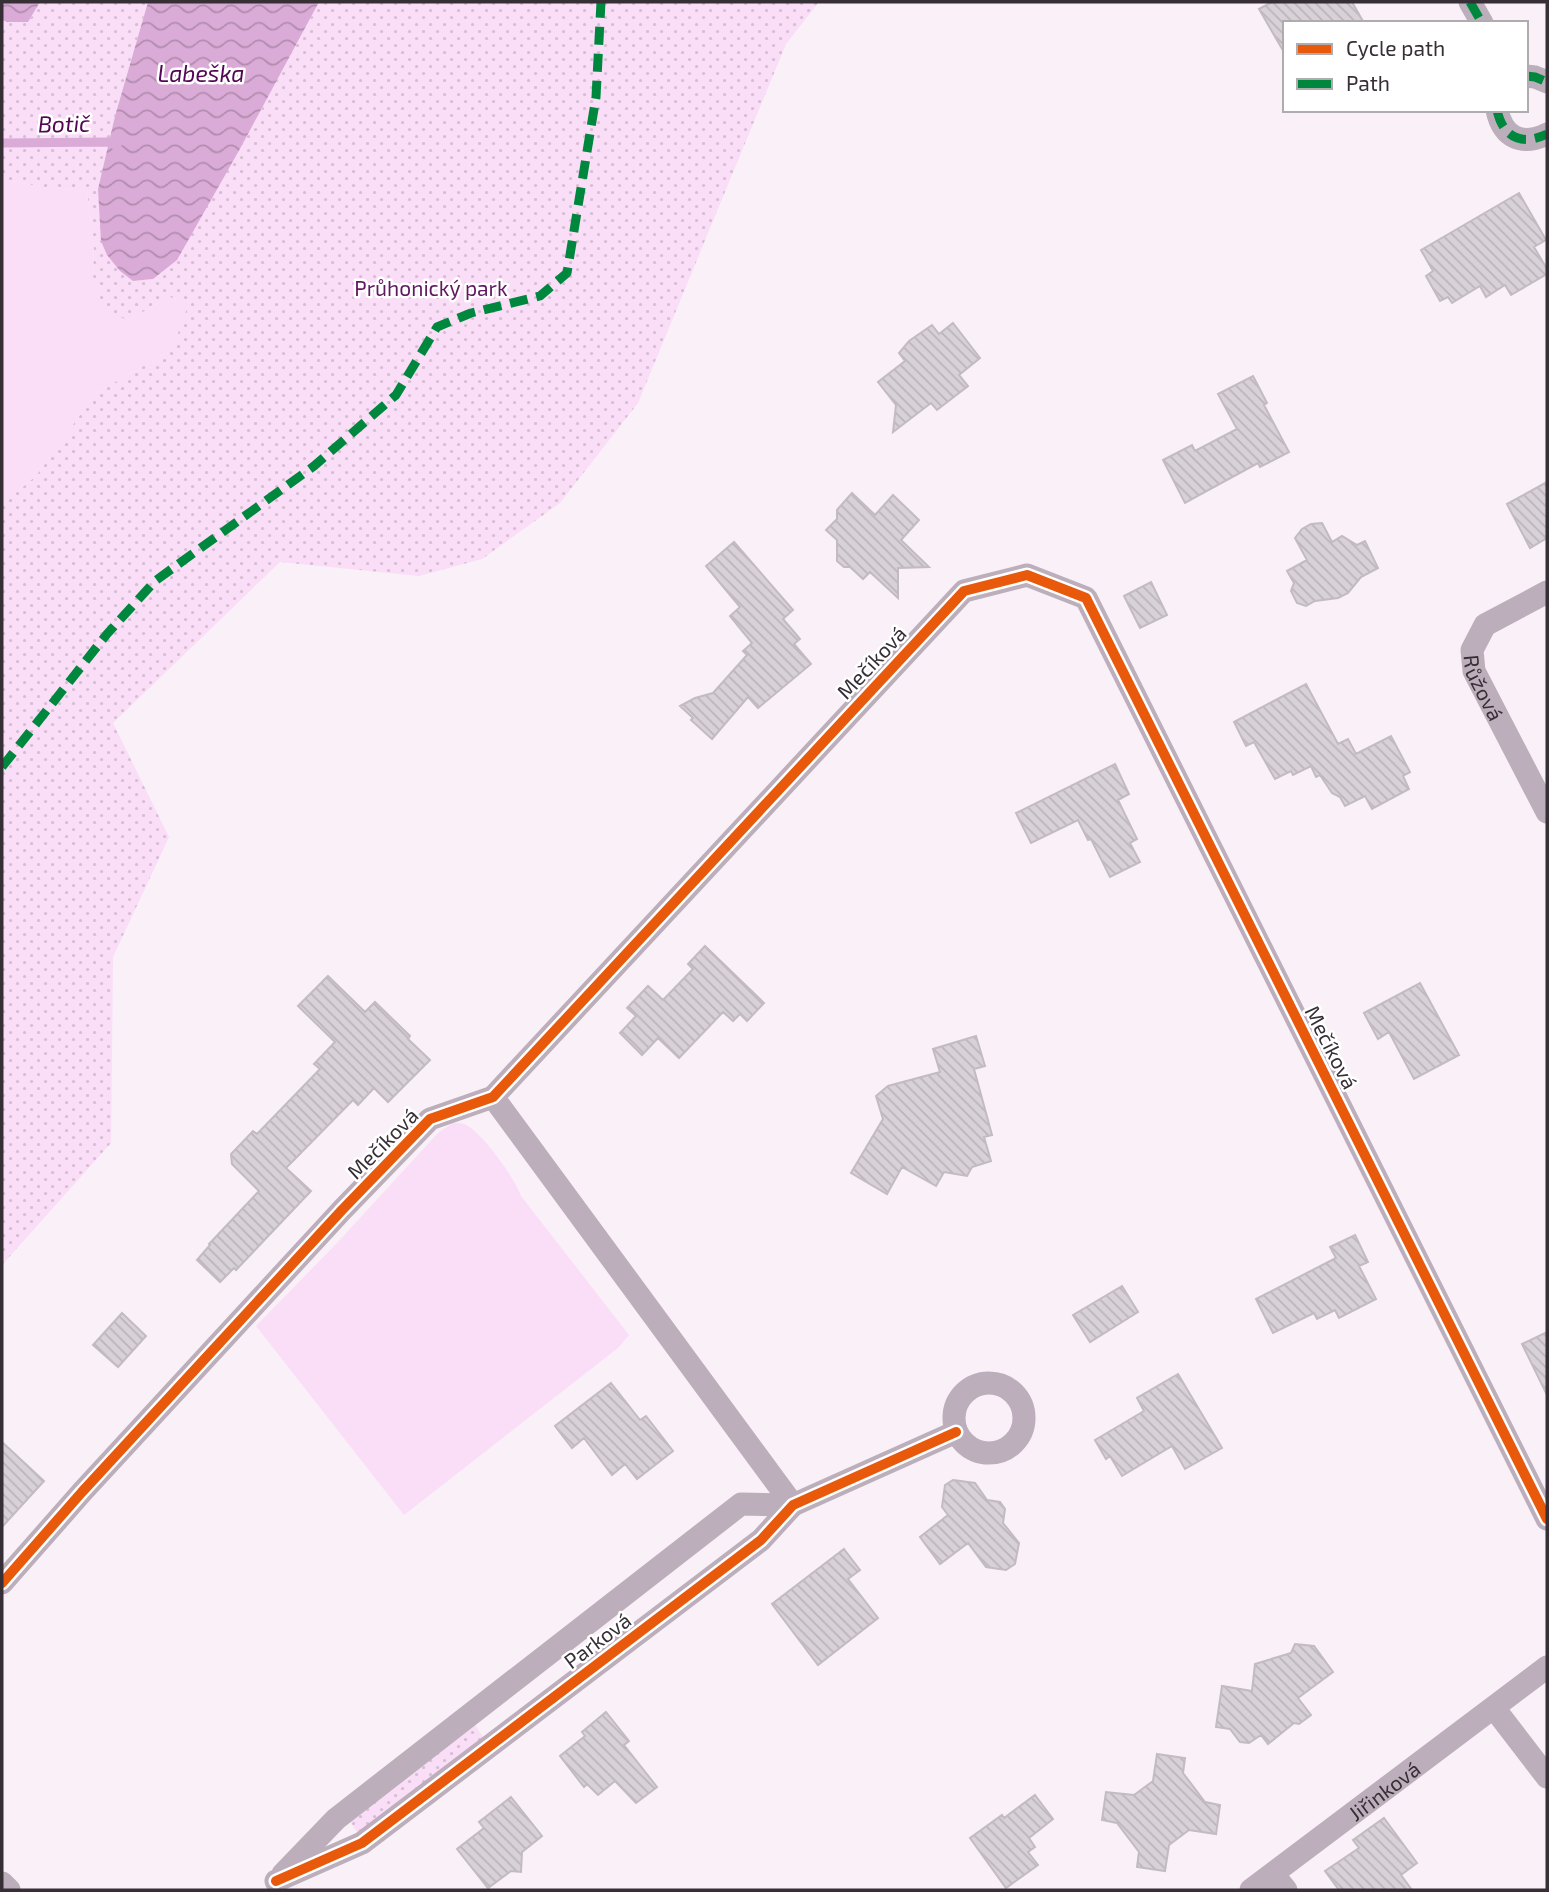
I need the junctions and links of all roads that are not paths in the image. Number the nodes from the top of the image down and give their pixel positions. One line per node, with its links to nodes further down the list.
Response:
1 (1470, 2): 2 (street)
2 (1481, 21)
3 (1528, 76): 4 (street)
4 (1547, 82)
5 (1497, 112): 6 (street)
6 (1547, 134)
7 (1547, 592): 8 (street, Růžová)
8 (1547, 812)
9 (493, 1097): 11 (street); 12 (street, Mečíková); 13 (street, Mečíková)
10 (956, 1432): 11 (street, Parková)
11 (793, 1505): 19 (street, Parková); 19 (street, Parková)
12 (1547, 1519)
13 (2, 1583)
14 (1547, 1667): 15 (street, Jiřinková)
15 (1494, 1708): 16 (street); 17 (street, Jiřinková)
16 (1547, 1777)
17 (1280, 1882): 21 (street, Jiřinková)
18 (2, 1883): 20 (street)
19 (271, 1886)
20 (9, 1890)
21 (1251, 1890)

